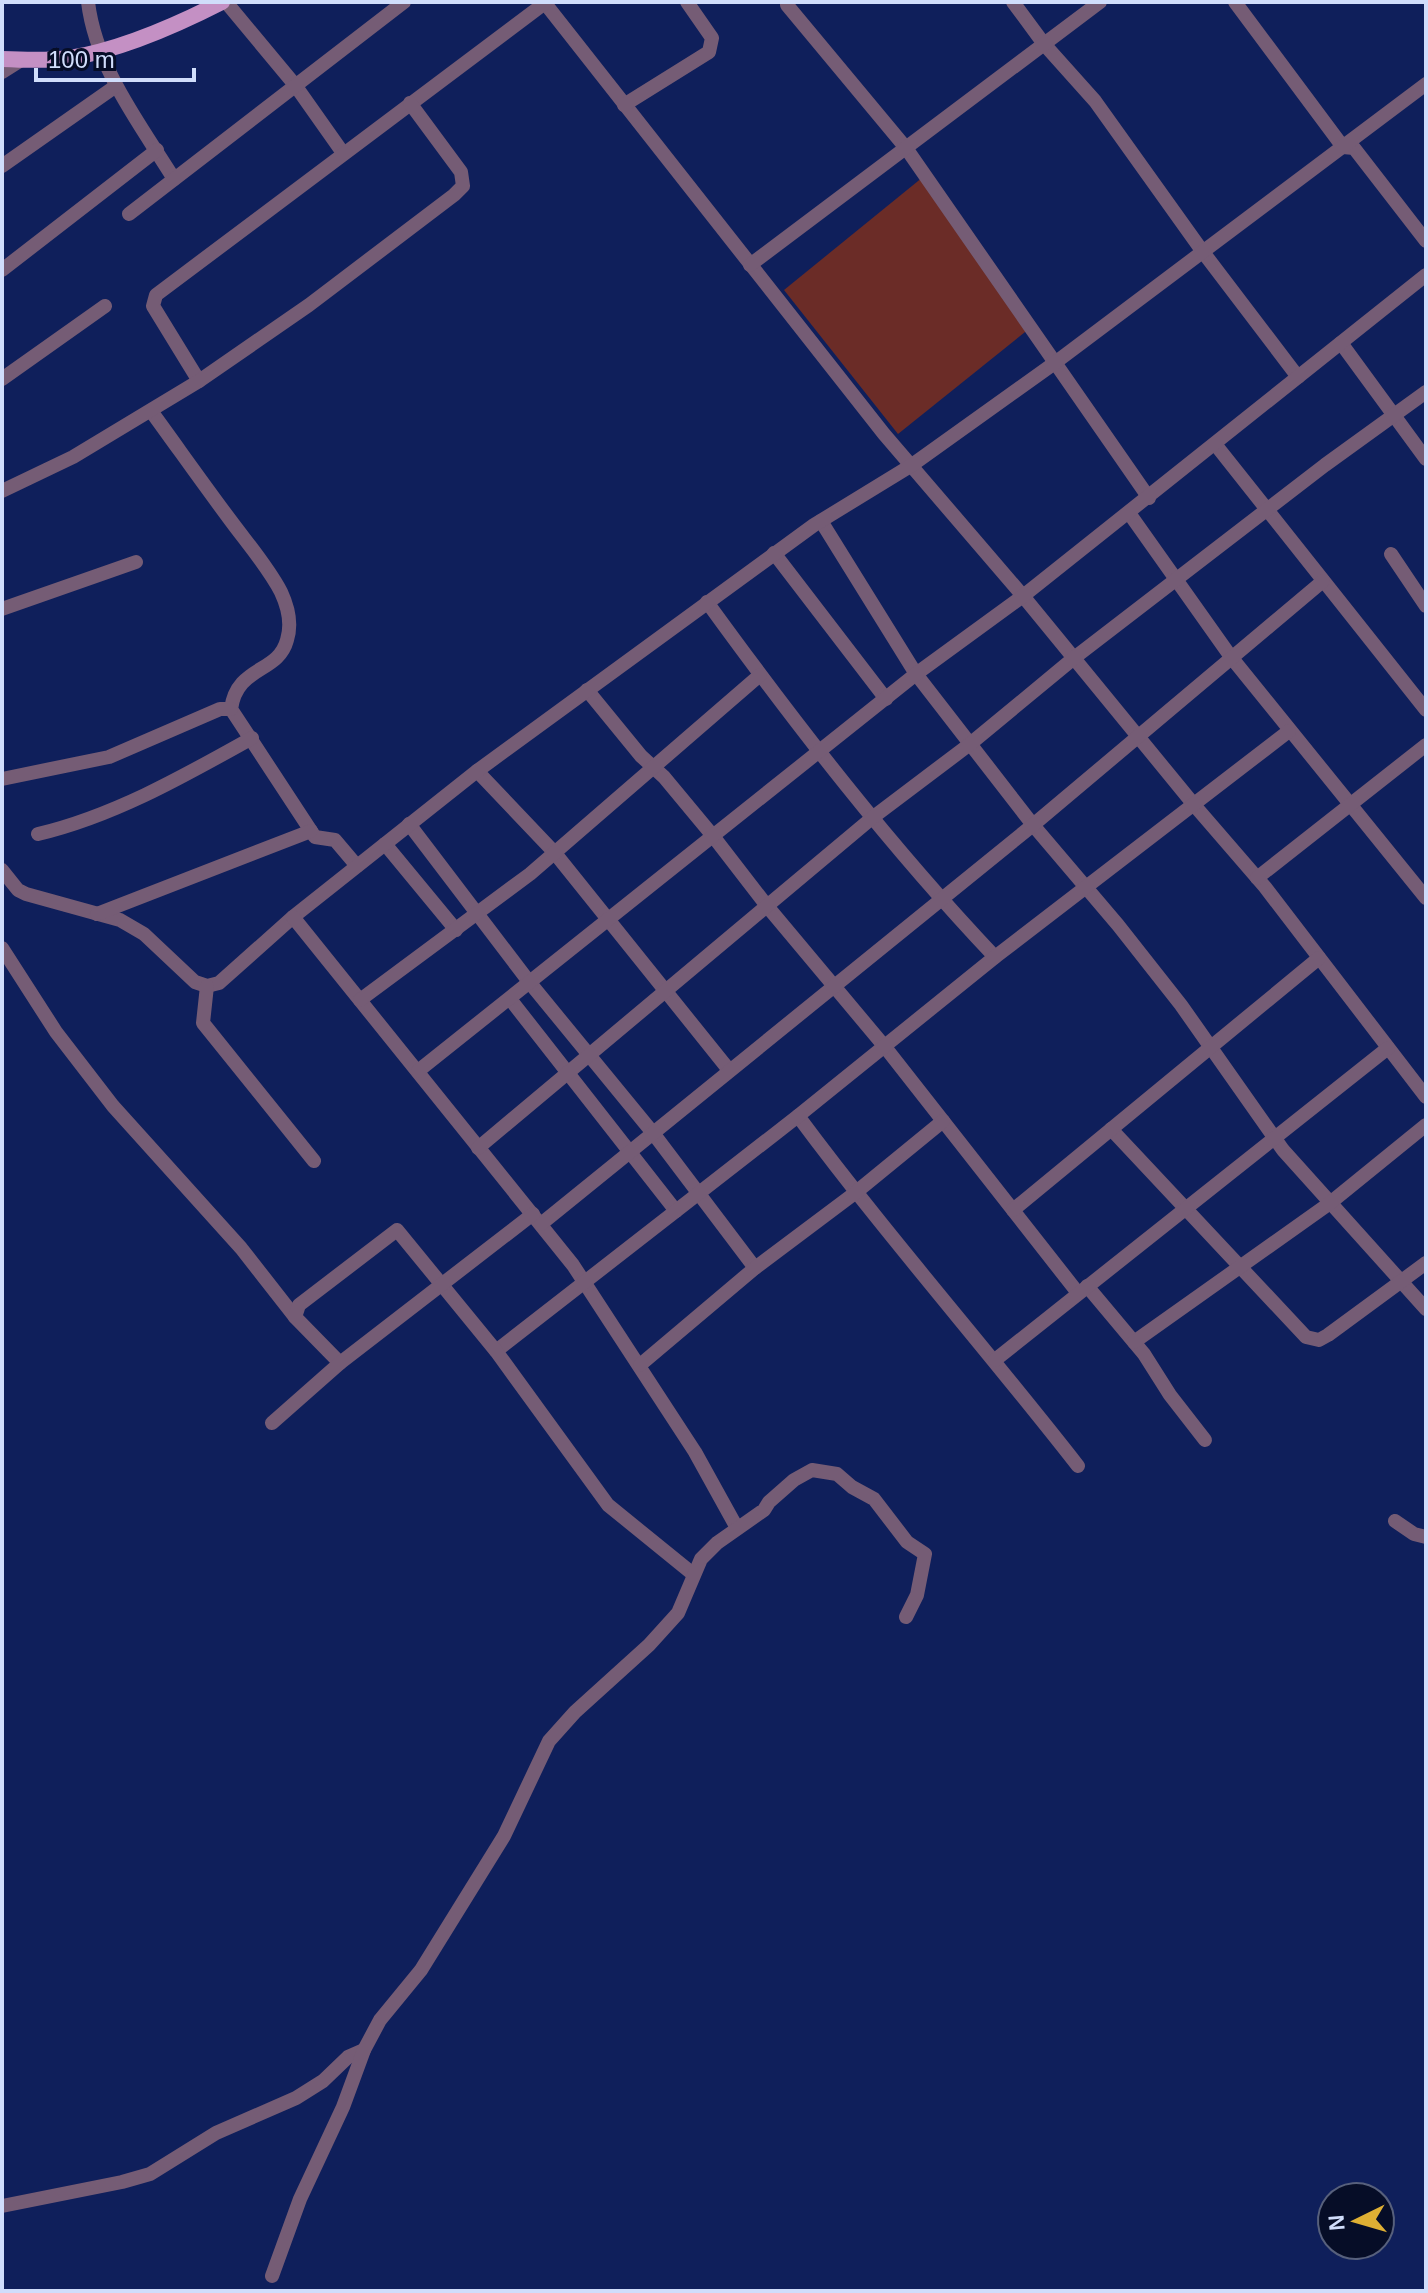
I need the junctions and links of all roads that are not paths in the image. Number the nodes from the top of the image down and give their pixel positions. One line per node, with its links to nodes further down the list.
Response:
1 (88, 2): 11 (street)
2 (224, 2): 11 (main road); 16 (street)
3 (404, 2): 16 (street)
4 (545, 2): 18 (street); 19 (street)
5 (687, 2): 19 (street)
6 (1013, 2): 10 (street)
7 (1100, 2): 10 (street)
8 (1235, 2): 20 (street)
9 (787, 5): 21 (street)
10 (1044, 44): 21 (street); 28 (street)
11 (102, 50): 13 (main road); 17 (street)
12 (2, 59): 13 (main road)
13 (21, 60): 14 (street)
14 (2, 72)
15 (1426, 84): 20 (street)
16 (295, 85): 23 (street); 25 (street)
17 (116, 86): 22 (street); 24 (street)
18 (410, 103): 23 (street); 37 (street)
19 (624, 105): 29 (street)
20 (1343, 147): 27 (street); 28 (street)
21 (906, 148): 29 (street); 34 (street)
22 (157, 150): 25 (street); 30 (street)
23 (343, 153): 37 (street)
24 (2, 166)
25 (174, 179): 26 (street)
26 (129, 214)
27 (1426, 241)
28 (1203, 252): 34 (street); 35 (street)
29 (750, 265): 43 (street)
30 (2, 270)
31 (1426, 275): 33 (street)
32 (105, 306): 36 (street)
33 (1341, 343): 35 (street); 40 (street)
34 (1056, 362): 43 (street); 45 (street)
35 (1298, 377): 41 (street)
36 (2, 379)
37 (199, 381): 39 (street)
38 (1426, 392): 40 (street)
39 (151, 411): 44 (street); 65 (street)
40 (1394, 414): 42 (street); 46 (street)
41 (1215, 444): 45 (street); 46 (street)
42 (1426, 459)
43 (912, 465): 48 (street); 54 (street)
44 (2, 491)
45 (1149, 498): 47 (street)
46 (1268, 510): 52 (street); 53 (street)
47 (1129, 513): 52 (street); 54 (street)
48 (821, 521): 49 (street); 60 (street)
49 (774, 553): 55 (street); 63 (street)
50 (1391, 554): 56 (street)
51 (136, 562): 57 (street)
52 (1176, 580): 58 (street); 59 (street)
53 (1323, 581): 58 (street); 64 (street)
54 (1023, 596): 59 (street); 60 (street)
55 (707, 602): 61 (street); 62 (street)
56 (1426, 606)
57 (2, 609)
58 (1231, 657): 66 (street); 67 (street)
59 (1074, 658): 67 (street); 69 (street)
60 (916, 674): 63 (street); 69 (street)
61 (760, 675): 71 (street); 72 (street)
62 (587, 690): 72 (street); 73 (street)
63 (886, 699): 71 (street)
64 (1424, 703)
65 (231, 709): 68 (street); 74 (street)
66 (1289, 731): 75 (street); 76 (street)
67 (1139, 735): 76 (street); 79 (street)
68 (252, 738): 80 (street); 81 (street)
69 (970, 744): 77 (street); 79 (street)
70 (1426, 745): 75 (street)
71 (820, 752): 77 (street); 82 (street)
72 (653, 767): 82 (street); 84 (street)
73 (477, 771): 78 (street); 84 (street)
74 (2, 779)
75 (1351, 804): 87 (street); 90 (street)
76 (1195, 806): 87 (street); 88 (street)
77 (872, 818): 89 (street); 91 (street)
78 (409, 824): 83 (street); 93 (street)
79 (1033, 825): 88 (street); 89 (street)
80 (311, 831): 85 (street); 92 (street)
81 (38, 834)
82 (713, 836): 91 (street); 95 (street)
83 (385, 844): 85 (street); 96 (street)
84 (554, 852): 93 (street); 95 (street)
85 (357, 866): 94 (street)
86 (2, 873): 92 (street)
87 (1257, 878): 99 (street)
88 (1087, 888): 98 (street); 107 (street)
89 (939, 898): 98 (street); 102 (street)
90 (1426, 898)
91 (767, 906): 102 (street); 103 (street)
92 (97, 914): 101 (street)
93 (478, 914): 96 (street); 100 (street)
94 (293, 917): 101 (street); 105 (street)
95 (609, 920): 100 (street); 103 (street)
96 (456, 930): 105 (street)
97 (2, 948): 138 (street)
98 (995, 957): 106 (street)
99 (1319, 958): 107 (street); 108 (street)
100 (530, 983): 104 (street); 109 (street)
101 (207, 986): 122 (street)
102 (832, 986): 106 (street); 110 (street)
103 (665, 991): 109 (street); 110 (street)
104 (510, 999): 111 (street); 112 (street)
105 (360, 1000): 111 (street)
106 (885, 1047): 114 (street); 115 (street)
107 (1211, 1047): 117 (street); 119 (street)
108 (1388, 1048): 113 (street); 119 (street)
109 (589, 1054): 112 (street); 118 (street)
110 (729, 1070): 118 (street)
111 (418, 1071): 120 (street)
112 (568, 1073): 120 (street); 121 (street)
113 (1426, 1097)
114 (798, 1116): 123 (street); 124 (street)
115 (943, 1121): 123 (street); 127 (street)
116 (1426, 1125): 125 (street)
117 (1111, 1129): 126 (street); 127 (street)
118 (653, 1133): 121 (street); 124 (street)
119 (1276, 1140): 125 (street); 126 (street)
120 (478, 1148): 129 (street)
121 (630, 1151): 128 (street); 129 (street)
122 (314, 1161)
123 (855, 1193): 132 (street); 141 (street)
124 (698, 1194): 128 (street); 132 (street)
125 (1330, 1203): 131 (street); 134 (street)
126 (1187, 1208): 131 (street); 136 (street)
127 (1013, 1210): 136 (street)
128 (676, 1211): 133 (street)
129 (537, 1219): 133 (street); 135 (street)
130 (1426, 1263): 134 (street)
131 (1241, 1265): 134 (street); 139 (street)
132 (755, 1268): 143 (street)
133 (583, 1281): 140 (street); 143 (street)
134 (1402, 1282): 137 (street)
135 (439, 1284): 138 (street); 140 (street); 142 (street)
136 (1083, 1290): 139 (street); 141 (street)
137 (1426, 1309)
138 (295, 1317): 142 (street)
139 (1134, 1342): 145 (street)
140 (496, 1351): 150 (street)
141 (995, 1360): 146 (street)
142 (340, 1363): 144 (street)
143 (640, 1365): 148 (street)
144 (272, 1423)
145 (1205, 1440)
146 (1078, 1466)
147 (1395, 1521): 149 (street)
148 (737, 1528): 150 (street); 151 (street)
149 (1426, 1537)
150 (693, 1574): 152 (street)
151 (906, 1617)
152 (364, 2050): 153 (street); 154 (street)
153 (2, 2206)
154 (272, 2276)

